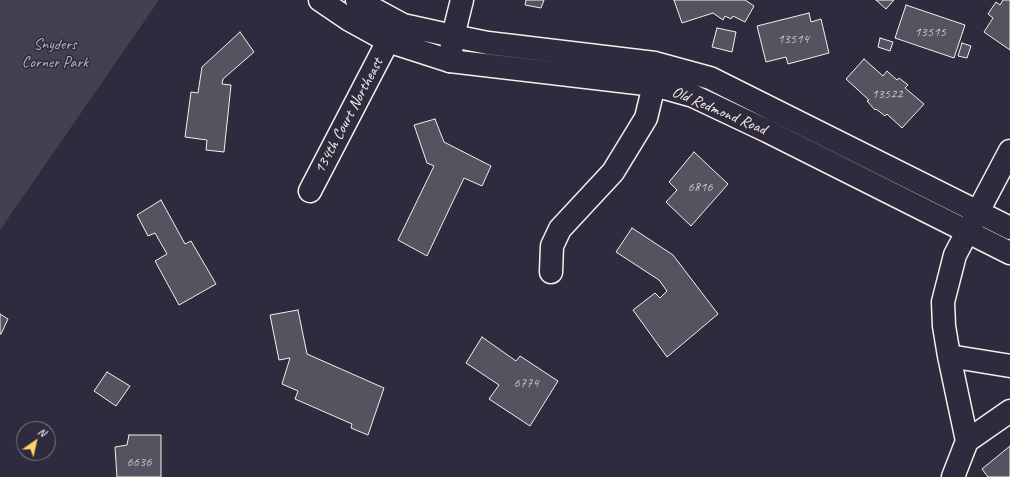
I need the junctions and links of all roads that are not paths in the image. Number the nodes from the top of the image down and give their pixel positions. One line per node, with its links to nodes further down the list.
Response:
1 (320, 0): 5 (main road, Old Redmond Road)
2 (357, 0): 4 (main road, Old Redmond Road)
3 (462, 0): 4 (main road)
4 (453, 36): 6 (main road); 7 (main road, Old Redmond Road)
5 (388, 41): 6 (main road, Old Redmond Road); 10 (main road, 134th Court Northeast)
6 (450, 61): 8 (main road, Old Redmond Road)
7 (655, 63): 8 (main road); 11 (main road, Old Redmond Road)
8 (654, 85): 13 (main road, Old Redmond Road); 15 (main road)
9 (1010, 151): 11 (main road)
10 (310, 191)
11 (978, 213): 12 (main road, Old Redmond Road); 13 (main road)
12 (1010, 228)
13 (968, 232): 14 (main road, Old Redmond Road); 16 (main road)
14 (1010, 253)
15 (551, 272)
16 (949, 356): 17 (main road); 19 (main road)
17 (1010, 366)
18 (1010, 411): 19 (main road)
19 (967, 441): 20 (main road)
20 (953, 477)

